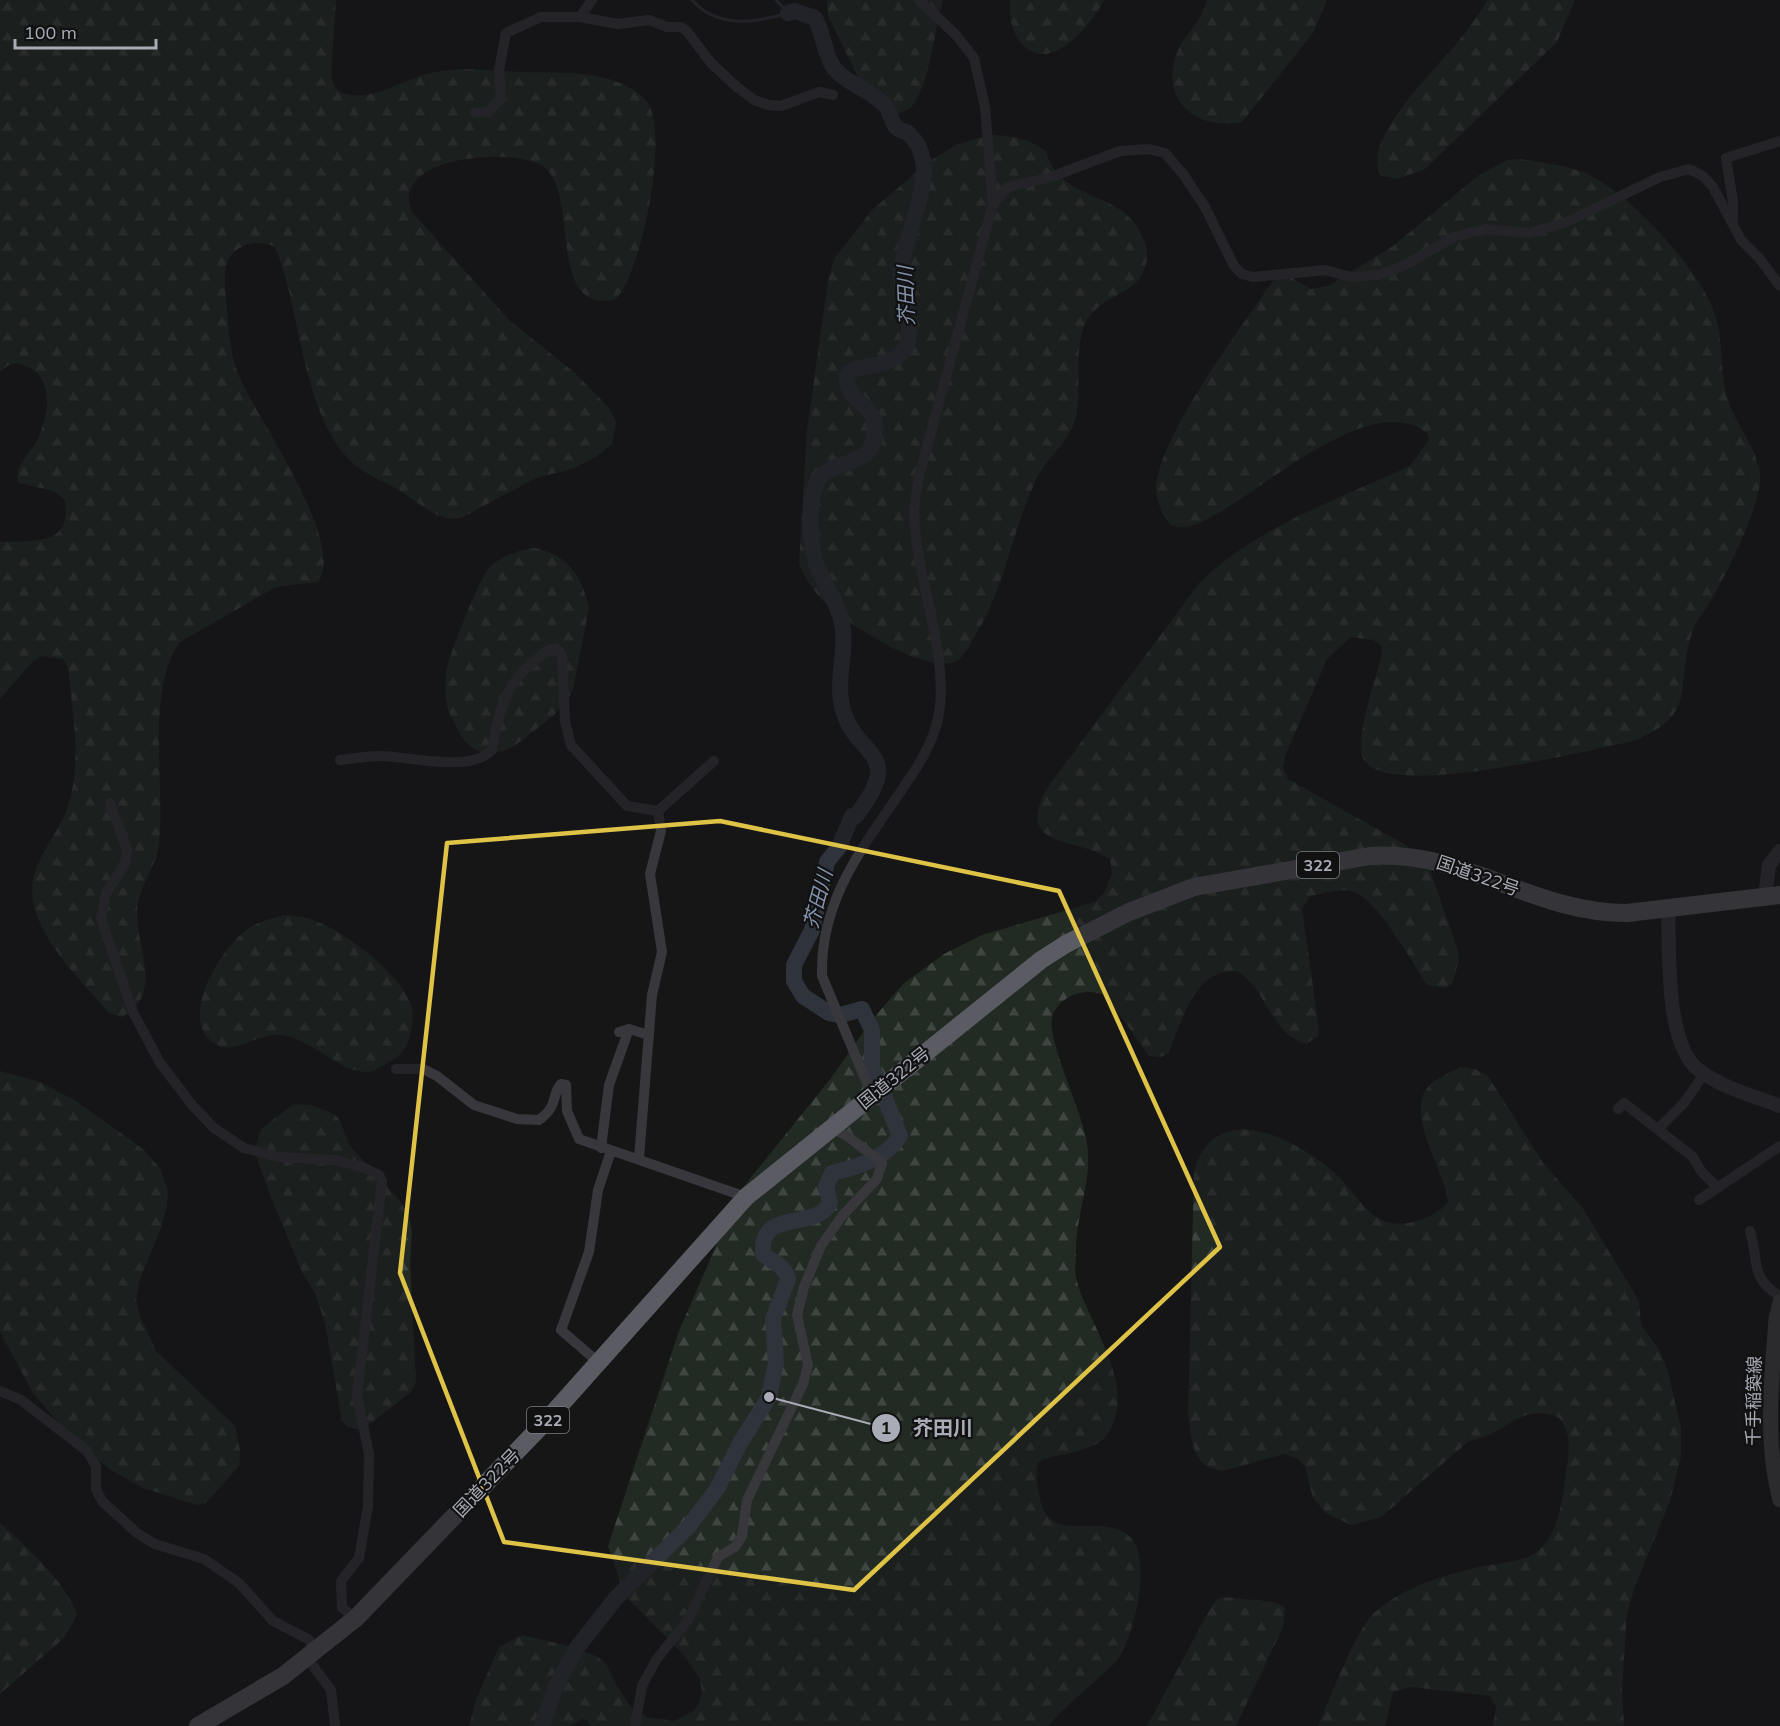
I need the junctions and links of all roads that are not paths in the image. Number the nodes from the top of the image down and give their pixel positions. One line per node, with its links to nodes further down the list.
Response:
1 (592, 0): 3 (street)
2 (919, 0): 7 (street)
3 (580, 17): 4 (street); 5 (street)
4 (833, 95)
5 (475, 113)
6 (1780, 141): 8 (street)
7 (993, 204): 8 (street); 20 (street)
8 (1733, 221): 9 (street)
9 (1780, 286)
10 (340, 760): 13 (street)
11 (714, 761): 13 (street)
12 (110, 803): 37 (street)
13 (657, 811): 17 (street)
14 (1780, 851): 15 (street)
15 (1772, 896): 16 (highway, 国道322号 / 322)
16 (1668, 909): 19 (street); 20 (highway, 国道322号 / 322)
17 (649, 1035): 26 (street); 27 (street)
18 (396, 1069): 26 (street)
19 (1704, 1074): 21 (street); 24 (street)
20 (875, 1093): 23 (highway, 国道322号 / 322)
21 (1780, 1106)
22 (1617, 1109): 24 (street)
23 (832, 1128): 29 (highway, 国道322号 / 322); 41 (street)
24 (1659, 1128): 28 (street)
25 (1780, 1146): 28 (street)
26 (606, 1150): 27 (street); 34 (street)
27 (639, 1158): 29 (street)
28 (1717, 1187): 30 (street)
29 (746, 1197): 34 (highway, 国道322号 / 322)
30 (1699, 1200)
31 (1750, 1231): 32 (street)
32 (1780, 1296)
33 (1780, 1302): 36 (main road, 千手稲築線)
34 (598, 1362): 37 (highway, 国道322号 / 322)
35 (0, 1391): 38 (street)
36 (1780, 1500)
37 (356, 1618): 38 (highway, 国道322号 / 322)
38 (312, 1654): 39 (highway, 国道322号 / 322); 40 (street)
39 (198, 1726)
40 (335, 1726)
41 (635, 1726)

